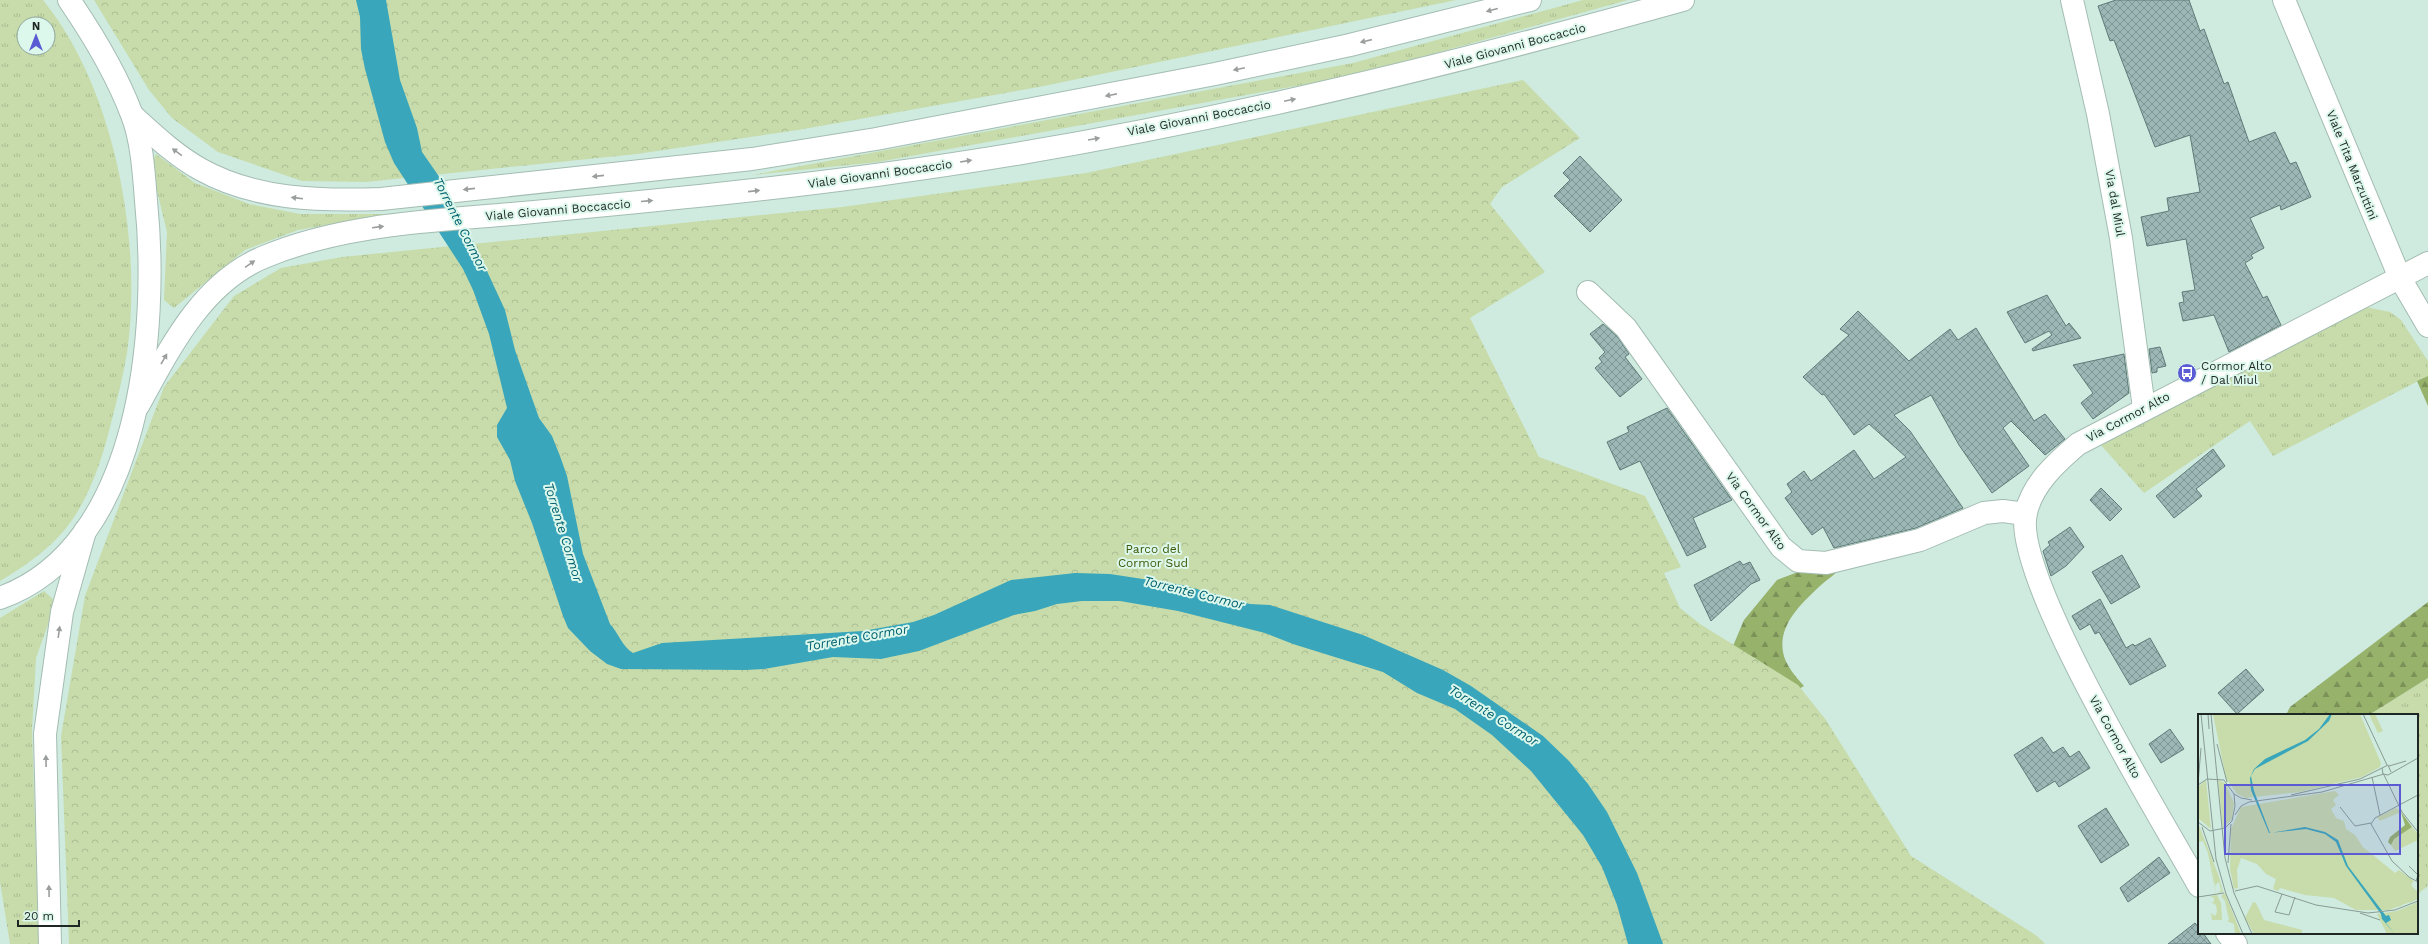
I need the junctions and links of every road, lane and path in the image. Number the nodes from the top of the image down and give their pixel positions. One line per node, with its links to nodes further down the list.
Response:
1 (69, 0): 6 (main road)
2 (1530, 0): 6 (main road, one-way to 6)
3 (1683, 0): 11 (main road, Viale Giovanni Boccaccio, one-way to 3)
4 (2072, 0): 12 (main road, Via dal Miul)
5 (2284, 0): 8 (main road, Viale Tita Marzuttini)
6 (133, 116): 11 (main road)
7 (2428, 263): 8 (main road, Via Cormor Alto)
8 (2400, 278): 10 (main road, Viale Tita Marzuttini); 12 (main road, Via Cormor Alto)
9 (1588, 292): 13 (main road, Via Cormor Alto)
10 (2428, 326)
11 (138, 406): 14 (main road)
12 (2144, 408): 13 (main road, Via Cormor Alto)
13 (2025, 514): 16 (main road, Via Cormor Alto)
14 (86, 531): 15 (main road); 18 (main road, one-way to 14)
15 (0, 598)
16 (2198, 884)
17 (2228, 934): 19 (main road)
18 (50, 944)
19 (2236, 944)

